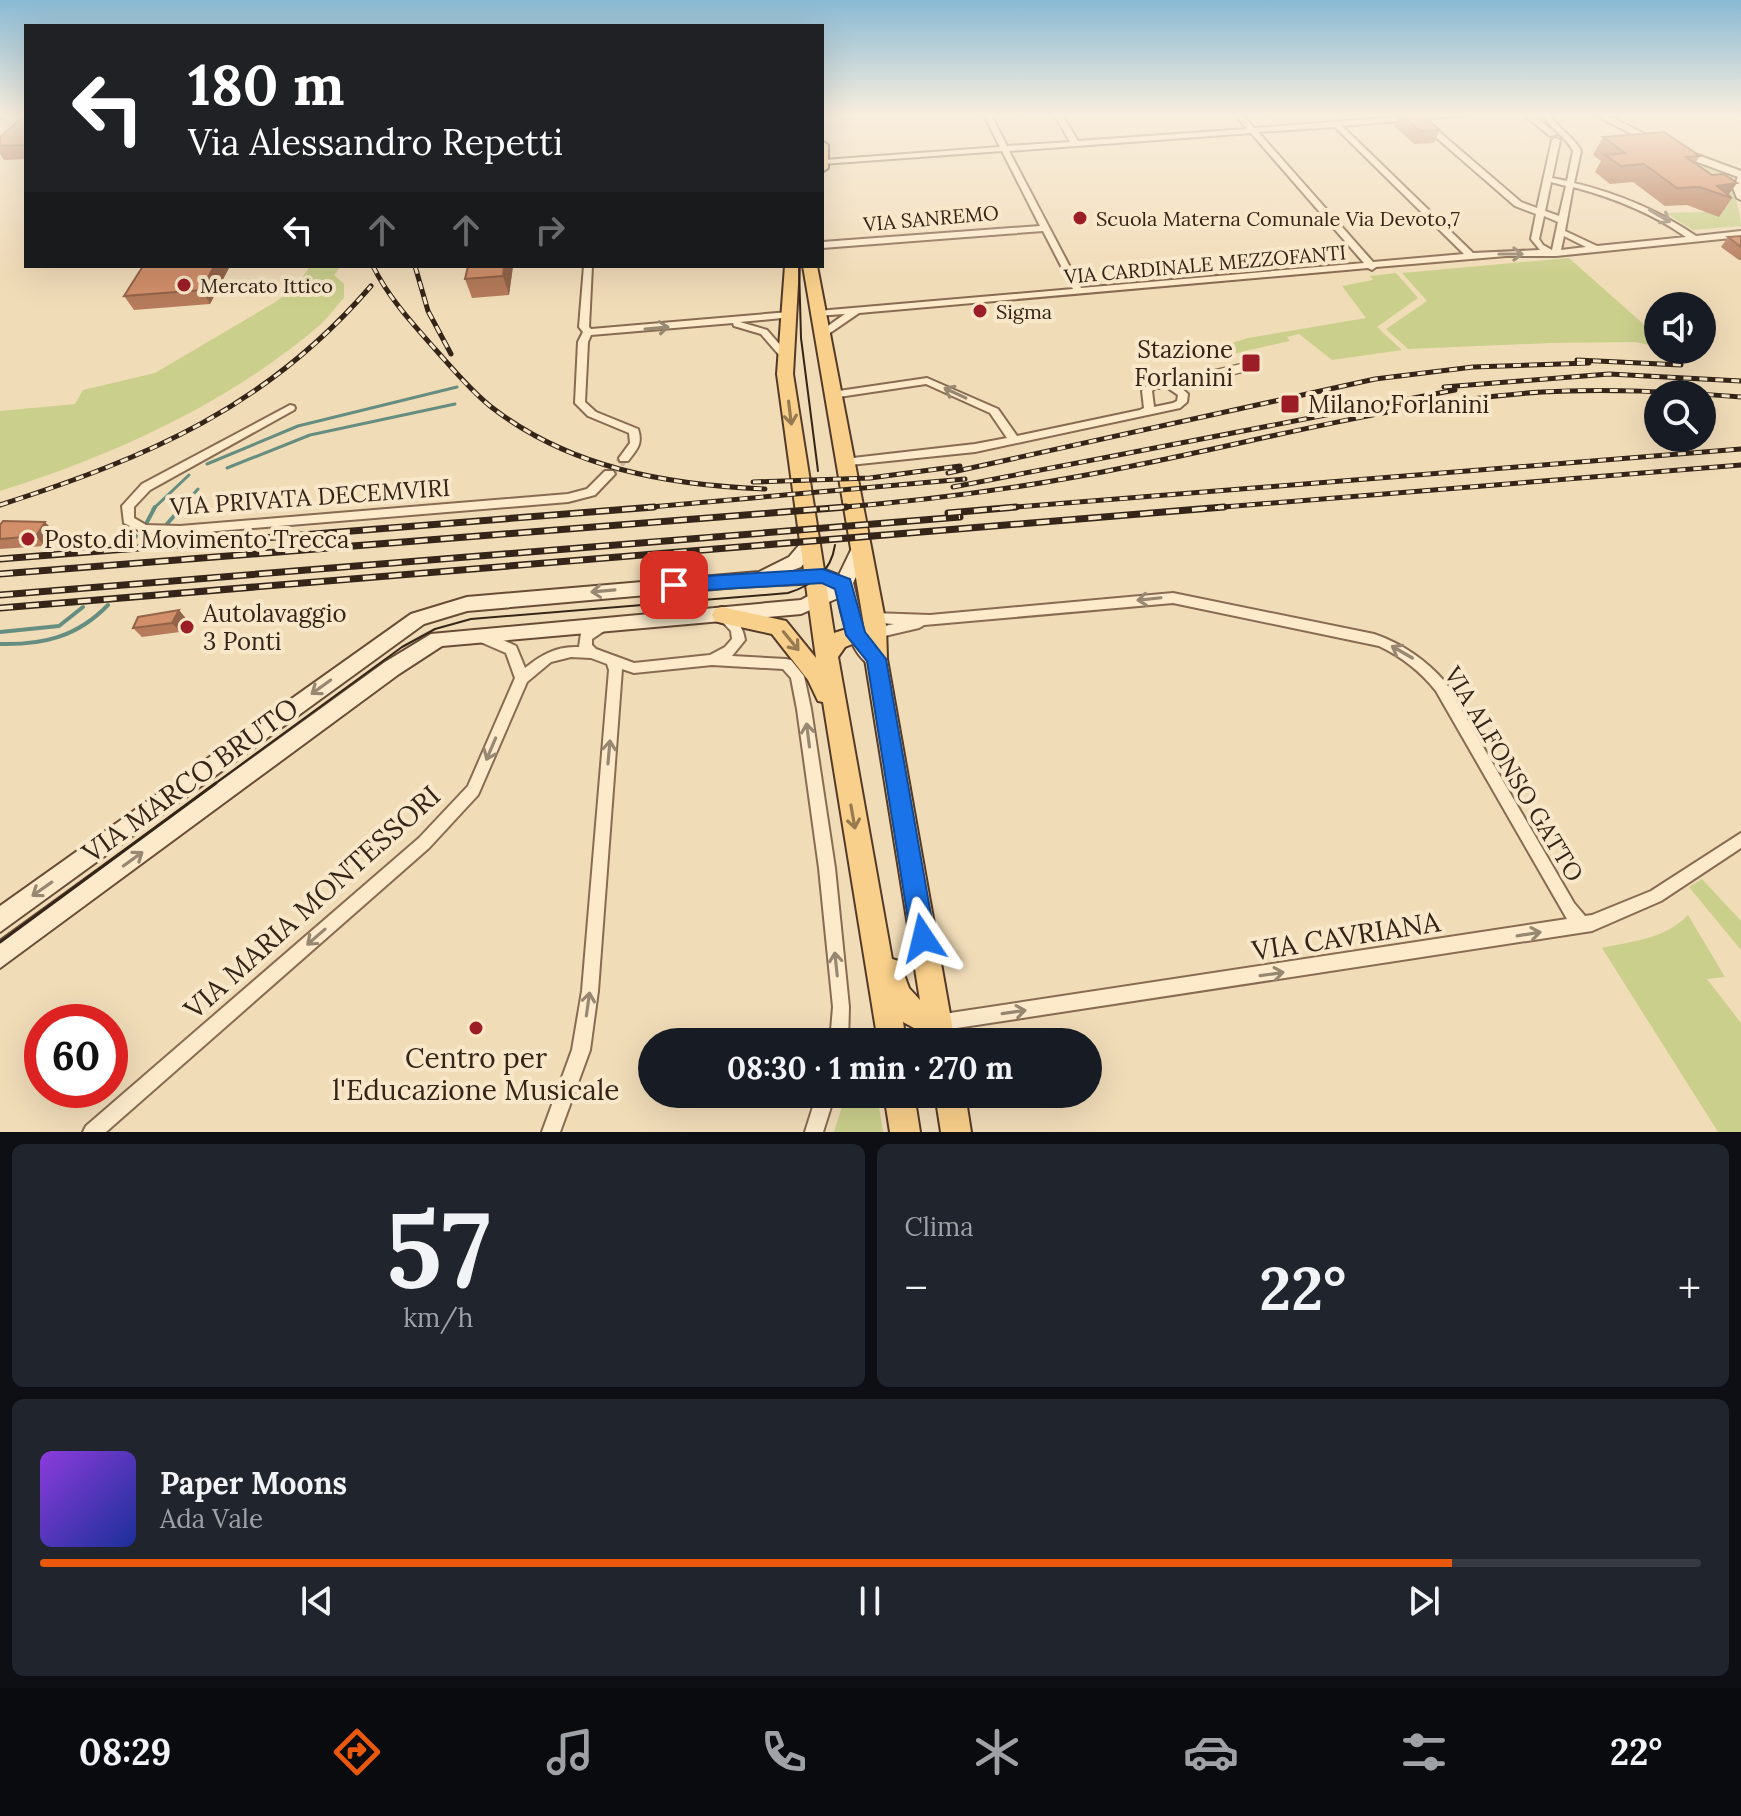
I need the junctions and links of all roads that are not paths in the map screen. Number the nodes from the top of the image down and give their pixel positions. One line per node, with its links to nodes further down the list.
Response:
1 (1013, 168): 13 (street)
2 (1284, 168): 21 (street)
3 (1381, 168): 20 (street)
4 (1476, 168): 11 (street)
5 (1550, 168): 8 (street)
6 (1573, 168): 9 (street)
7 (1741, 174): 10 (street)
8 (1548, 179): 9 (street); 11 (street)
9 (1571, 184): 12 (street); 16 (street, one-way to 16)
10 (1741, 198)
11 (1540, 213): 12 (street); 19 (street)
12 (1564, 221): 14 (street)
13 (1043, 228): 17 (street, VIA SANREMO); 25 (street)
14 (1561, 232): 18 (street); 19 (street)
15 (1741, 234): 16 (street, VIA CARDINALE MEZZOFANTI)
16 (1693, 238): 18 (street, VIA CARDINALE MEZZOFANTI)
17 (824, 245)
18 (1593, 247): 19 (street, VIA CARDINALE MEZZOFANTI)
19 (1554, 253): 20 (street, VIA CARDINALE MEZZOFANTI, one-way to 19)
20 (1471, 256): 21 (street, VIA CARDINALE MEZZOFANTI)
21 (1372, 267): 25 (street, VIA CARDINALE MEZZOFANTI)
22 (588, 268): 30 (street)
23 (792, 268): 28 (main road)
24 (810, 268): 27 (main road)
25 (1079, 292): 26 (street, VIA CARDINALE MEZZOFANTI)
26 (861, 309): 27 (street, VIA CARDINALE MEZZOFANTI); 31 (street, VIA CARDINALE MEZZOFANTI)
27 (818, 314): 28 (main road); 31 (main road)
28 (789, 315): 29 (street); 32 (main road)
29 (726, 322): 30 (street, one-way to 29); 32 (street)
30 (588, 332): 39 (street)
31 (821, 335): 35 (main road)
32 (783, 354): 43 (main road, one-way to 43)
33 (1246, 367): 34 (street)
34 (1177, 388): 37 (street); 37 (street)
35 (832, 395): 38 (street, one-way to 35); 40 (main road)
36 (290, 408): 41 (street, VIA PRIVATA DECEMVIRI)
37 (1144, 412): 38 (street)
38 (1014, 440): 40 (street)
39 (624, 458)
40 (844, 463): 42 (main road)
41 (605, 478)
42 (860, 546): 46 (main road); 50 (main road)
43 (807, 548): 44 (main road); 45 (main road)
44 (812, 577): 45 (main road); 46 (main road); 47 (main road)
45 (737, 580): 60 (main road, VIA MARCO BRUTO, one-way to 60)
46 (844, 584): 47 (main road); 50 (main road)
47 (817, 602): 48 (main road, VIA MARCO BRUTO); 53 (main road)
48 (722, 615): 49 (main road, VIA MARCO BRUTO); 55 (street); 57 (main road, one-way to 57)
49 (611, 623): 51 (main road, VIA MARCO BRUTO); 52 (street)
50 (868, 629): 53 (main road); 61 (street, VIA ALFONSO GATTO, one-way to 50); 66 (main road)
51 (474, 633): 56 (street); 62 (main road, VIA MARCO BRUTO, one-way to 51)
52 (591, 653): 54 (street); 56 (street)
53 (826, 656): 57 (main road)
54 (610, 660): 55 (street); 72 (street, one-way to 54)
55 (712, 660): 63 (street, one-way to 55)
56 (522, 678): 71 (street, VIA MARIA MONTESSORI, one-way to 71)
57 (840, 740): 59 (main road, one-way to 59)
58 (1741, 840): 61 (street, VIA CAVRIANA)
59 (863, 874): 64 (main road); 65 (main road)
60 (0, 920)
61 (1582, 925): 67 (street, VIA CAVRIANA, one-way to 61)
62 (0, 956)
63 (840, 1028)
64 (890, 1028)
65 (933, 1028)
66 (938, 1028)
67 (963, 1028)
68 (822, 1108): 73 (street)
69 (901, 1108): 74 (main road)
70 (952, 1108): 75 (main road)
71 (92, 1132)
72 (551, 1132)
73 (814, 1132)
74 (905, 1132)
75 (956, 1132)

